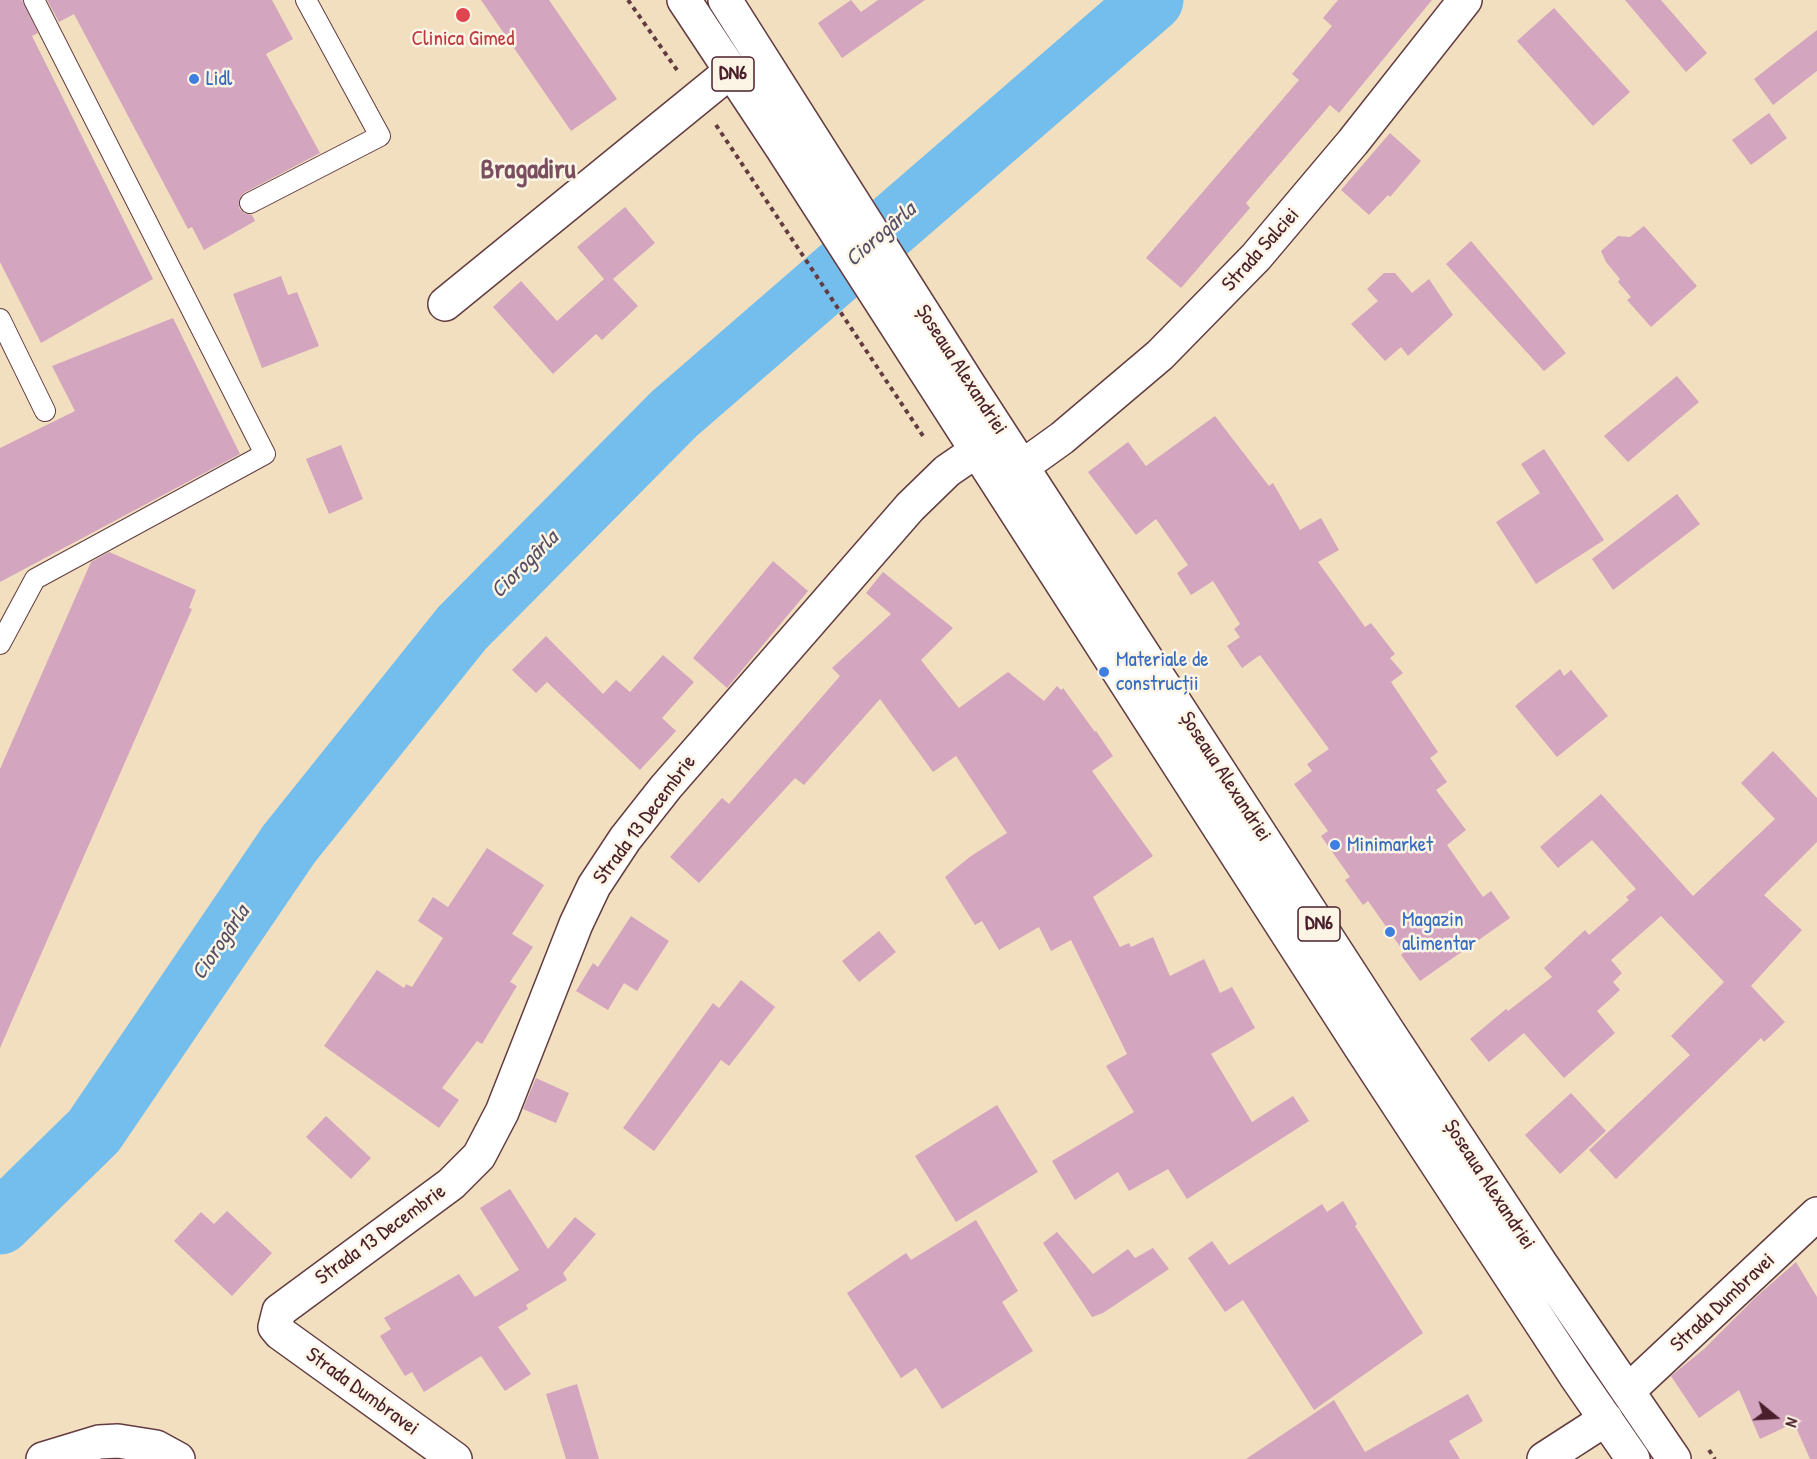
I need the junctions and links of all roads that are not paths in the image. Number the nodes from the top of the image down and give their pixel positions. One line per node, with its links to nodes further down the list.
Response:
1 (34, 0): 14 (lane)
2 (306, 0): 7 (lane)
3 (684, 0): 6 (main road, Șoseaua Alexandriei / DN6)
4 (725, 0): 10 (main road, Șoseaua Alexandriei / DN6)
5 (1465, 0): 13 (main road, Strada Salciei)
6 (731, 71): 8 (main road); 10 (main road, Șoseaua Alexandriei / DN6)
7 (250, 203)
8 (445, 304)
9 (0, 319): 11 (lane)
10 (959, 395): 12 (main road, Șoseaua Alexandriei / DN6); 13 (main road, Șoseaua Alexandriei / DN6)
11 (45, 411)
12 (976, 451): 16 (main road, Strada 13 Decembrie); 18 (main road, Șoseaua Alexandriei / DN6)
13 (1023, 466): 17 (main road, Șoseaua Alexandriei / DN6)
14 (0, 644)
15 (1817, 1214): 17 (main road, Strada Dumbravei)
16 (275, 1320): 21 (main road, Strada Dumbravei)
17 (1628, 1391): 24 (main road, Șoseaua Alexandriei / DN6)
18 (1606, 1419): 22 (main road); 23 (main road, Șoseaua Alexandriei / DN6)
19 (43, 1459): 20 (main road)
20 (178, 1459)
21 (455, 1459)
22 (1544, 1459)
23 (1633, 1459)
24 (1674, 1459)

